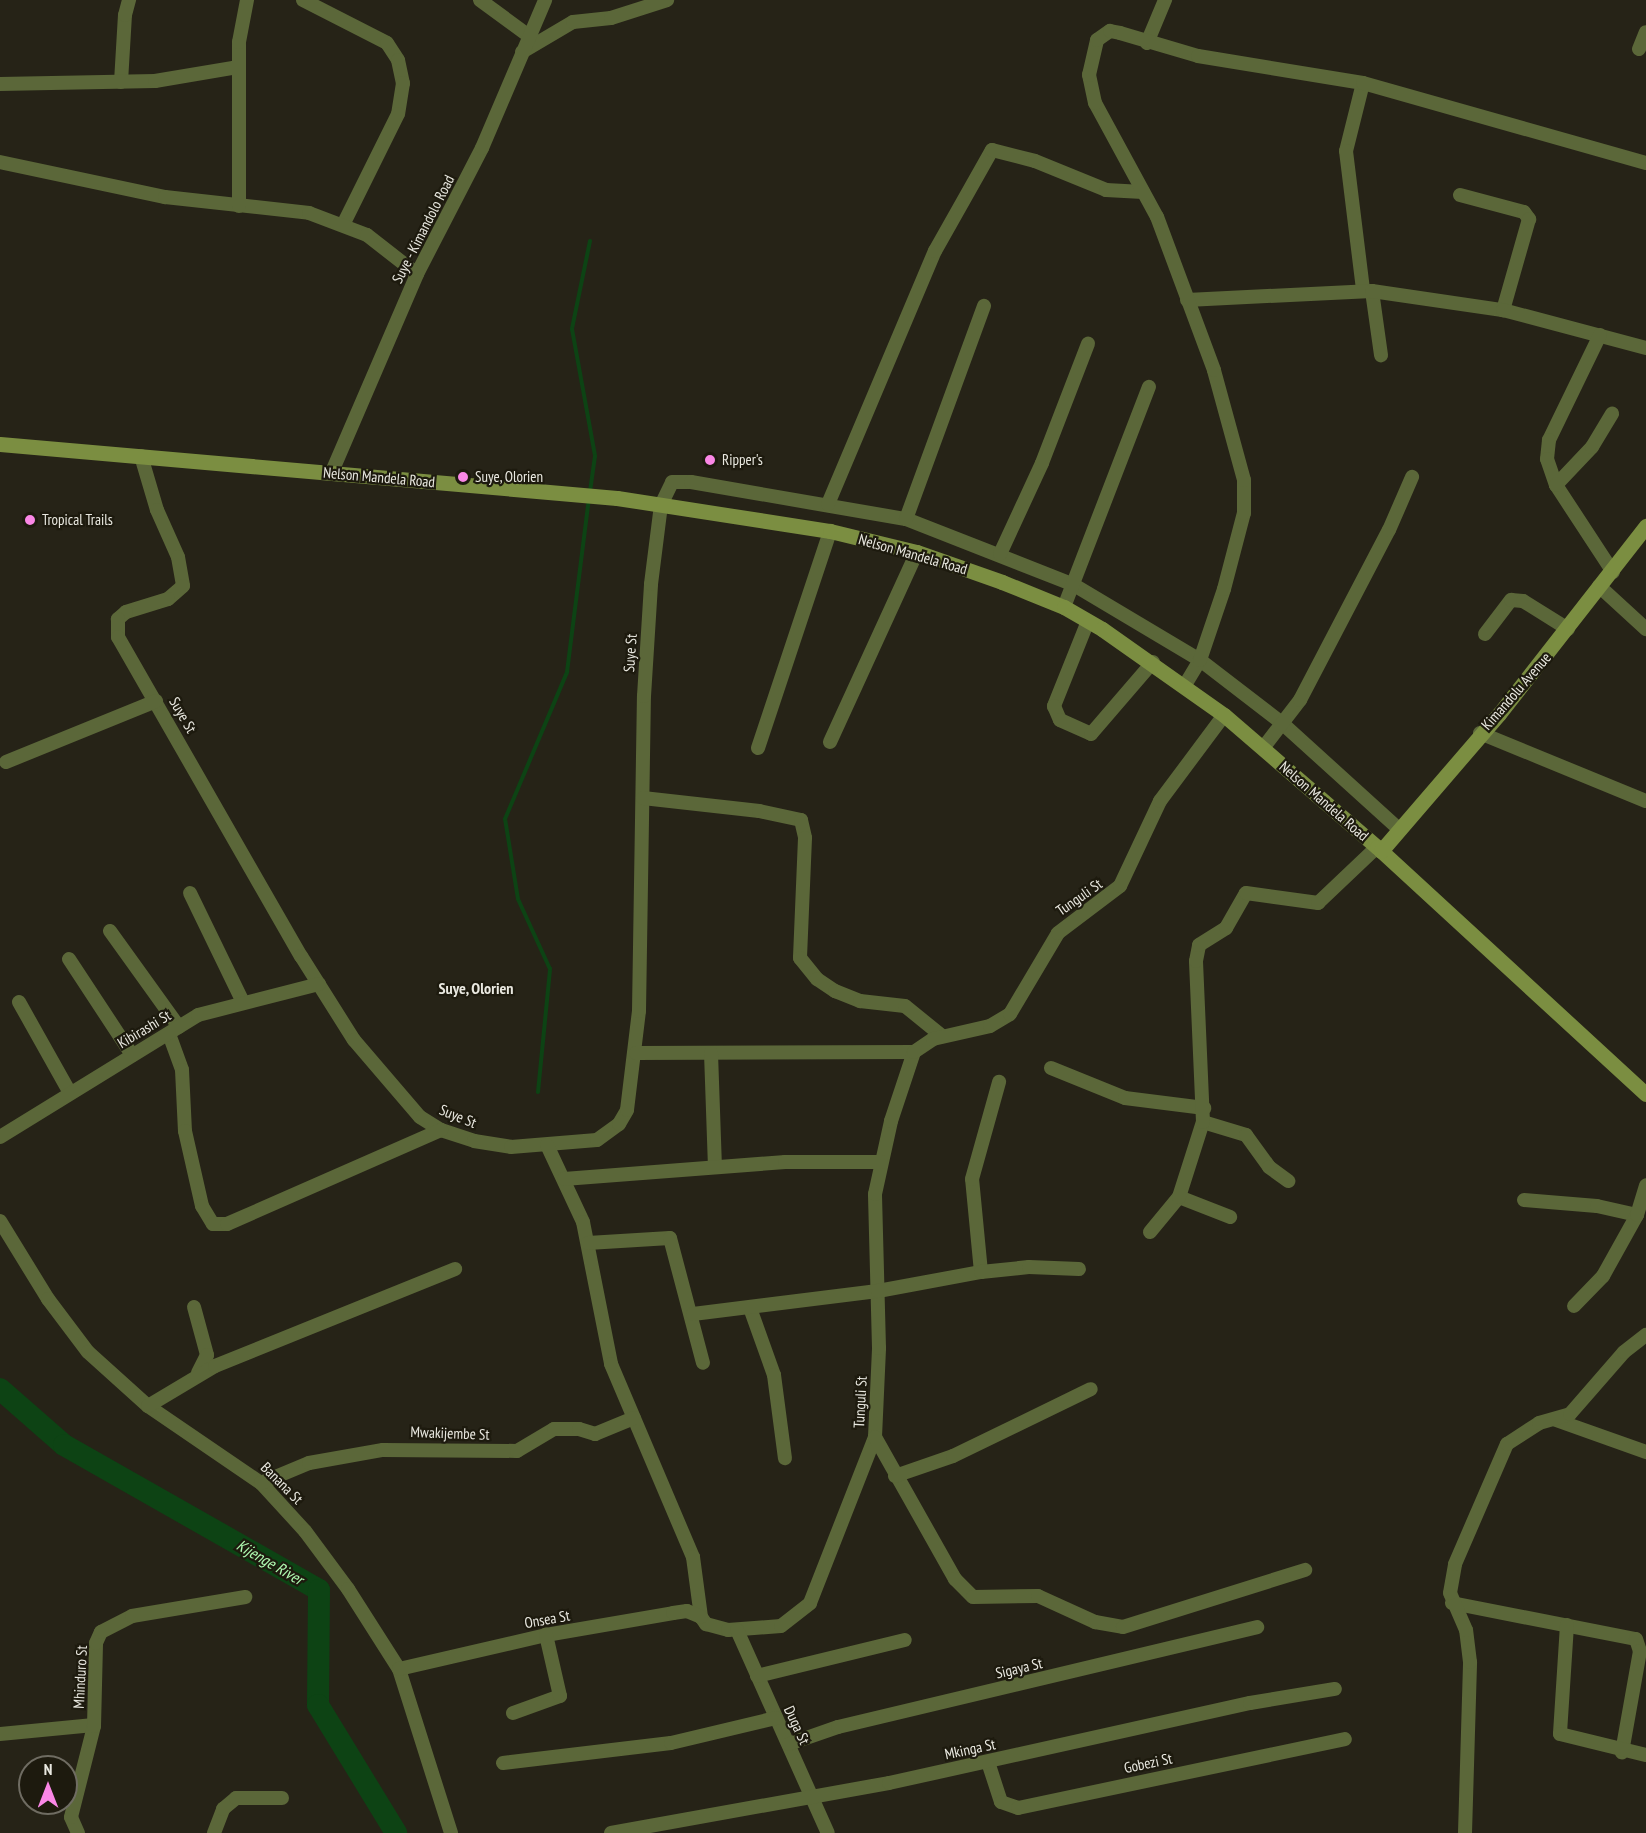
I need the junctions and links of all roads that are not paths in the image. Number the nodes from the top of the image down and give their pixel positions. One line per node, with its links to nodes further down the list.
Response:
1 (129, 0): 14 (street)
2 (247, 0): 13 (street)
3 (303, 0): 22 (street)
4 (480, 0): 9 (street)
5 (545, 0): 9 (street, Suye - Kimandolo Road)
6 (667, 0): 12 (street)
7 (1165, 0): 10 (street)
8 (1646, 32): 11 (street)
9 (529, 36): 12 (street, Suye - Kimandolo Road)
10 (1147, 43): 15 (street); 19 (street)
11 (1639, 49)
12 (522, 52): 23 (street, Suye - Kimandolo Road)
13 (239, 67): 14 (street); 21 (street)
14 (121, 82): 16 (street)
15 (1363, 83): 18 (street); 24 (street)
16 (0, 84)
17 (0, 162): 21 (street)
18 (1646, 163)
19 (1143, 192): 25 (street); 39 (street)
20 (1460, 195): 27 (street)
21 (239, 206): 22 (street)
22 (344, 223): 23 (street)
23 (417, 274): 36 (street, Suye - Kimandolo Road)
24 (1368, 290): 25 (street); 27 (street); 31 (street)
25 (1187, 300): 54 (street)
26 (984, 306): 41 (street)
27 (1503, 310): 28 (street)
28 (1600, 335): 30 (street); 38 (street)
29 (1088, 344): 45 (street)
30 (1646, 348)
31 (1381, 355)
32 (1149, 387): 47 (street)
33 (1612, 414): 38 (street)
34 (0, 444): 35 (main road, Nelson Mandela Road)
35 (141, 456): 36 (main road, Nelson Mandela Road); 57 (street, Suye St)
36 (331, 474): 40 (main road, Nelson Mandela Road)
37 (1412, 477): 59 (street)
38 (1556, 485): 46 (street)
39 (828, 504): 40 (street); 41 (street)
40 (661, 505): 43 (main road, Nelson Mandela Road); 65 (street, Suye St)
41 (906, 519): 45 (street)
42 (1646, 526): 46 (main road, Kimandolu Avenue)
43 (830, 531): 44 (main road, Nelson Mandela Road); 62 (street)
44 (917, 552): 49 (main road, Nelson Mandela Road); 61 (street)
45 (1000, 554): 47 (street)
46 (1613, 572): 48 (main road, Kimandolu Avenue)
47 (1074, 585): 49 (street); 54 (street)
48 (1599, 586): 51 (main road, Kimandolu Avenue); 52 (street)
49 (1064, 608): 50 (main road, Nelson Mandela Road)
50 (1088, 621): 55 (main road, Nelson Mandela Road); 55 (street)
51 (1568, 629): 53 (street); 60 (main road, Kimandolu Avenue)
52 (1646, 629)
53 (1485, 634)
54 (1200, 660): 56 (street); 59 (street)
55 (1153, 662): 56 (main road, Nelson Mandela Road)
56 (1185, 685): 58 (main road, Nelson Mandela Road)
57 (156, 701): 64 (street); 72 (street, Suye St)
58 (1224, 715): 63 (main road, Nelson Mandela Road); 76 (street, Tunguli St)
59 (1283, 724): 63 (street); 67 (street)
60 (1480, 733): 66 (street); 67 (main road, Kimandolu Avenue)
61 (830, 742)
62 (758, 748)
63 (1263, 748): 68 (main road, Nelson Mandela Road)
64 (6, 762)
65 (643, 798): 76 (street); 78 (street, Suye St)
66 (1646, 801)
67 (1400, 830): 68 (main road, Kimandolu Avenue)
68 (1379, 849): 84 (main road, Nelson Mandela Road); 85 (street)
69 (190, 894): 74 (street)
70 (110, 931): 75 (street)
71 (69, 959): 80 (street)
72 (319, 984): 74 (street, Kibirashi St); 86 (street, Suye St)
73 (19, 1002): 83 (street)
74 (243, 1002): 75 (street, Kibirashi St)
75 (174, 1030): 80 (street, Kibirashi St); 86 (street)
76 (942, 1036): 77 (street, Tunguli St)
77 (914, 1052): 79 (street); 89 (street, Tunguli St)
78 (636, 1053): 79 (street); 88 (street, Suye St)
79 (711, 1053): 90 (street)
80 (132, 1055): 83 (street, Kibirashi St)
81 (1051, 1068): 85 (street)
82 (999, 1082): 103 (street)
83 (69, 1091): 87 (street, Kibirashi St)
84 (1646, 1094)
85 (1203, 1115): 92 (street); 94 (street)
86 (441, 1130): 88 (street, Suye St)
87 (0, 1137)
88 (547, 1145): 91 (street)
89 (881, 1162): 90 (street); 104 (street, Tunguli St)
90 (715, 1167): 91 (street)
91 (564, 1179): 100 (street)
92 (1288, 1181)
93 (1646, 1185): 96 (street)
94 (1179, 1197): 97 (street); 99 (street)
95 (1524, 1200): 96 (street)
96 (1637, 1215): 105 (street)
97 (1230, 1217)
98 (0, 1221): 113 (street, Banana St)
99 (1150, 1232)
100 (588, 1243): 108 (street); 114 (street)
101 (454, 1269): 111 (street)
102 (1079, 1269): 103 (street)
103 (981, 1272): 104 (street)
104 (878, 1291): 107 (street); 116 (street, Tunguli St)
105 (1574, 1306)
106 (194, 1307): 111 (street)
107 (750, 1308): 108 (street); 118 (street)
108 (693, 1314): 110 (street)
109 (1646, 1335): 115 (street)
110 (703, 1363)
111 (197, 1375): 113 (street)
112 (1091, 1389): 119 (street)
113 (148, 1406): 120 (street, Banana St)
114 (634, 1418): 120 (street, Mwakijembe St); 124 (street)
115 (1556, 1420): 117 (street); 123 (street)
116 (875, 1437): 119 (street); 127 (street, Tunguli St)
117 (1646, 1452)
118 (785, 1458)
119 (895, 1476): 121 (street)
120 (261, 1483): 130 (street, Banana St)
121 (1305, 1570)
122 (244, 1597): 135 (street, Mhinduro St)
123 (1452, 1603): 125 (street); 150 (street)
124 (700, 1617): 127 (street, Tunguli St); 128 (street, Onsea St)
125 (1567, 1625): 139 (street); 139 (street)
126 (1257, 1628): 138 (street, Sigaya St)
127 (737, 1630): 131 (street, Duga St)
128 (546, 1635): 130 (street, Onsea St); 133 (street)
129 (905, 1640): 131 (street)
130 (399, 1669): 147 (street, Banana St)
131 (757, 1676): 134 (street, Duga St)
132 (1335, 1689): 141 (street, Mkinga St)
133 (513, 1713)
134 (776, 1719): 138 (street, Duga St); 142 (street)
135 (94, 1725): 136 (street); 145 (street, Mhinduro St)
136 (0, 1734)
137 (1345, 1739): 141 (street, Gobezi St)
138 (789, 1744): 144 (street, Duga St)
139 (1622, 1752): 140 (street)
140 (1646, 1755)
141 (988, 1762): 144 (street, Mkinga St)
142 (503, 1763)
143 (282, 1798): 146 (street)
144 (809, 1798): 148 (street, Mkinga St); 149 (street, Duga St)
145 (78, 1833)
146 (214, 1833)
147 (451, 1833)
148 (611, 1833)
149 (828, 1833)
150 (1465, 1833)

